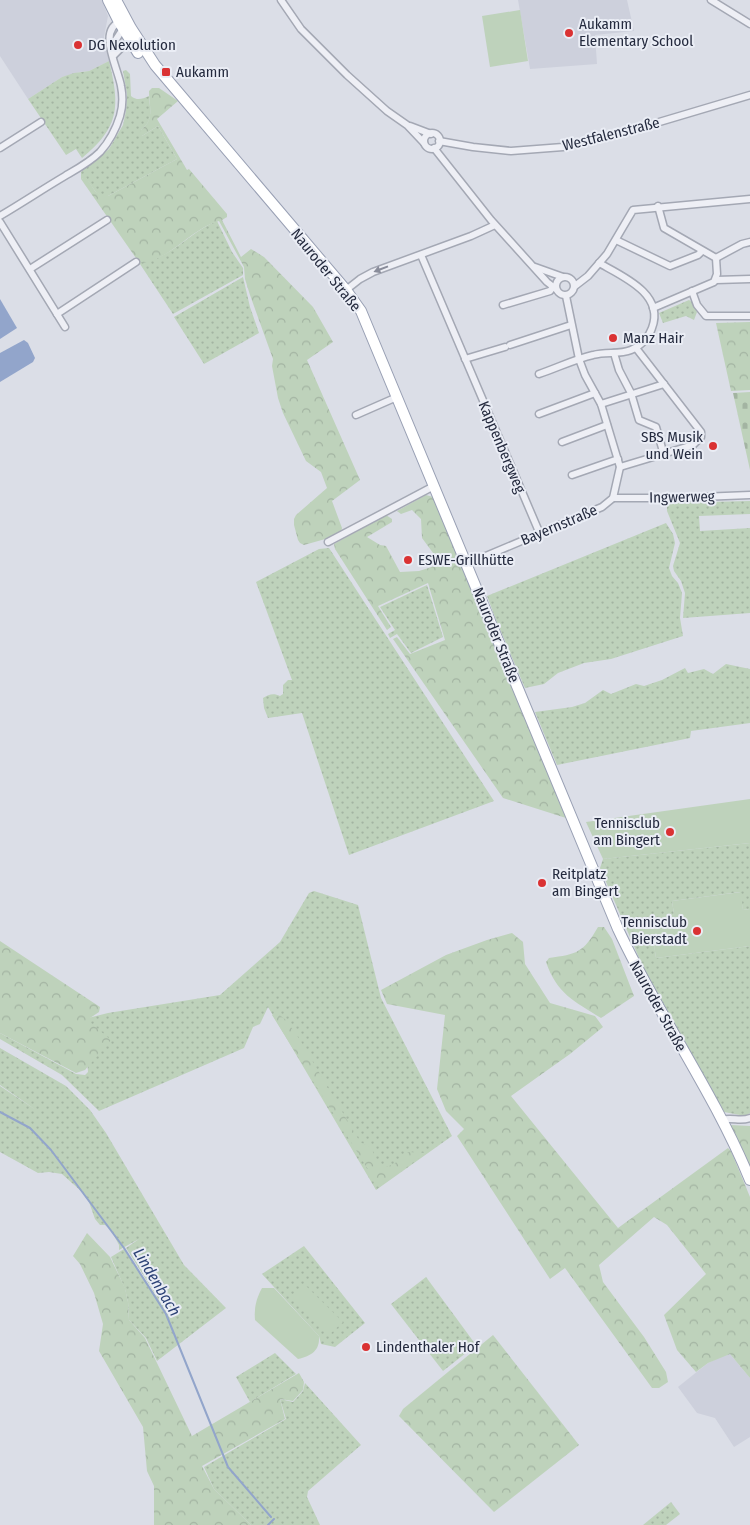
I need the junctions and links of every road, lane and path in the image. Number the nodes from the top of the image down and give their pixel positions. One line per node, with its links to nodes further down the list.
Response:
1 (108, 0): 5 (main road, Nauroder Straße)
2 (116, 0): 5 (main road, Nauroder Straße)
3 (281, 0): 13 (street)
4 (711, 0): 6 (street)
5 (123, 24): 7 (main road, Nauroder Straße); 8 (street); 9 (street); 11 (main road, Nauroder Straße)
6 (750, 24)
7 (134, 45): 8 (street); 11 (main road, Nauroder Straße)
8 (114, 55): 9 (street)
9 (116, 65): 21 (street)
10 (750, 95): 15 (street, Westfalenstraße)
11 (180, 96): 39 (main road, Nauroder Straße)
12 (41, 122): 17 (street)
13 (407, 125): 14 (street); 16 (street)
14 (431, 134): 15 (street); 16 (street)
15 (440, 141): 18 (street)
16 (424, 143): 18 (street)
17 (0, 148)
18 (434, 148): 24 (street)
19 (750, 199): 20 (street)
20 (658, 206): 25 (street); 27 (street)
21 (0, 216)
22 (107, 220): 33 (street)
23 (0, 222): 33 (street)
24 (495, 225): 28 (street); 32 (street)
25 (616, 240): 27 (street); 31 (street)
26 (750, 242): 29 (street)
27 (702, 251): 29 (street)
28 (421, 255): 39 (street, one-way to 39); 50 (street, Kappenbergweg)
29 (716, 258): 36 (street)
30 (136, 262): 44 (street)
31 (599, 263): 37 (street); 43 (street)
32 (534, 267): 34 (street); 38 (street)
33 (30, 269): 44 (street)
34 (563, 277): 37 (street); 38 (street)
35 (750, 279): 36 (street)
36 (716, 280): 40 (street)
37 (575, 286): 41 (street)
38 (555, 288): 41 (street); 42 (street)
39 (346, 290): 56 (main road, Nauroder Straße)
40 (692, 291): 43 (street); 45 (street)
41 (566, 296): 46 (street, Bayernstraße)
42 (503, 305)
43 (653, 308): 48 (street)
44 (57, 314): 47 (street)
45 (750, 316)
46 (571, 325): 50 (street); 51 (street, Bayernstraße)
47 (65, 327)
48 (636, 348): 49 (street); 53 (street)
49 (614, 353): 51 (street); 55 (street)
50 (465, 359): 69 (street, Kappenbergweg)
51 (579, 359): 52 (street); 54 (street, Bayernstraße)
52 (539, 374)
53 (664, 384): 55 (street); 62 (street)
54 (595, 392): 57 (street, Bayernstraße); 58 (street)
55 (631, 394): 57 (street); 62 (street)
56 (397, 397): 59 (street); 66 (main road, Nauroder Straße)
57 (600, 404): 60 (street, Bayernstraße)
58 (539, 414)
59 (356, 415)
60 (607, 426): 61 (street); 63 (street, Bayernstraße)
61 (562, 442)
62 (664, 455): 64 (street)
63 (618, 459): 64 (street, Bayernstraße); 65 (street)
64 (620, 467): 68 (street, Bayernstraße)
65 (572, 475)
66 (434, 486): 70 (street); 71 (main road, Nauroder Straße)
67 (750, 495): 68 (street, Ingwerweg)
68 (613, 498): 69 (street, Bayernstraße)
69 (540, 534): 71 (street, Bayernstraße)
70 (328, 542)
71 (467, 564): 73 (main road, Nauroder Straße)
72 (750, 1118): 73 (street)
73 (721, 1120): 74 (main road, Nauroder Straße)
74 (750, 1180)

